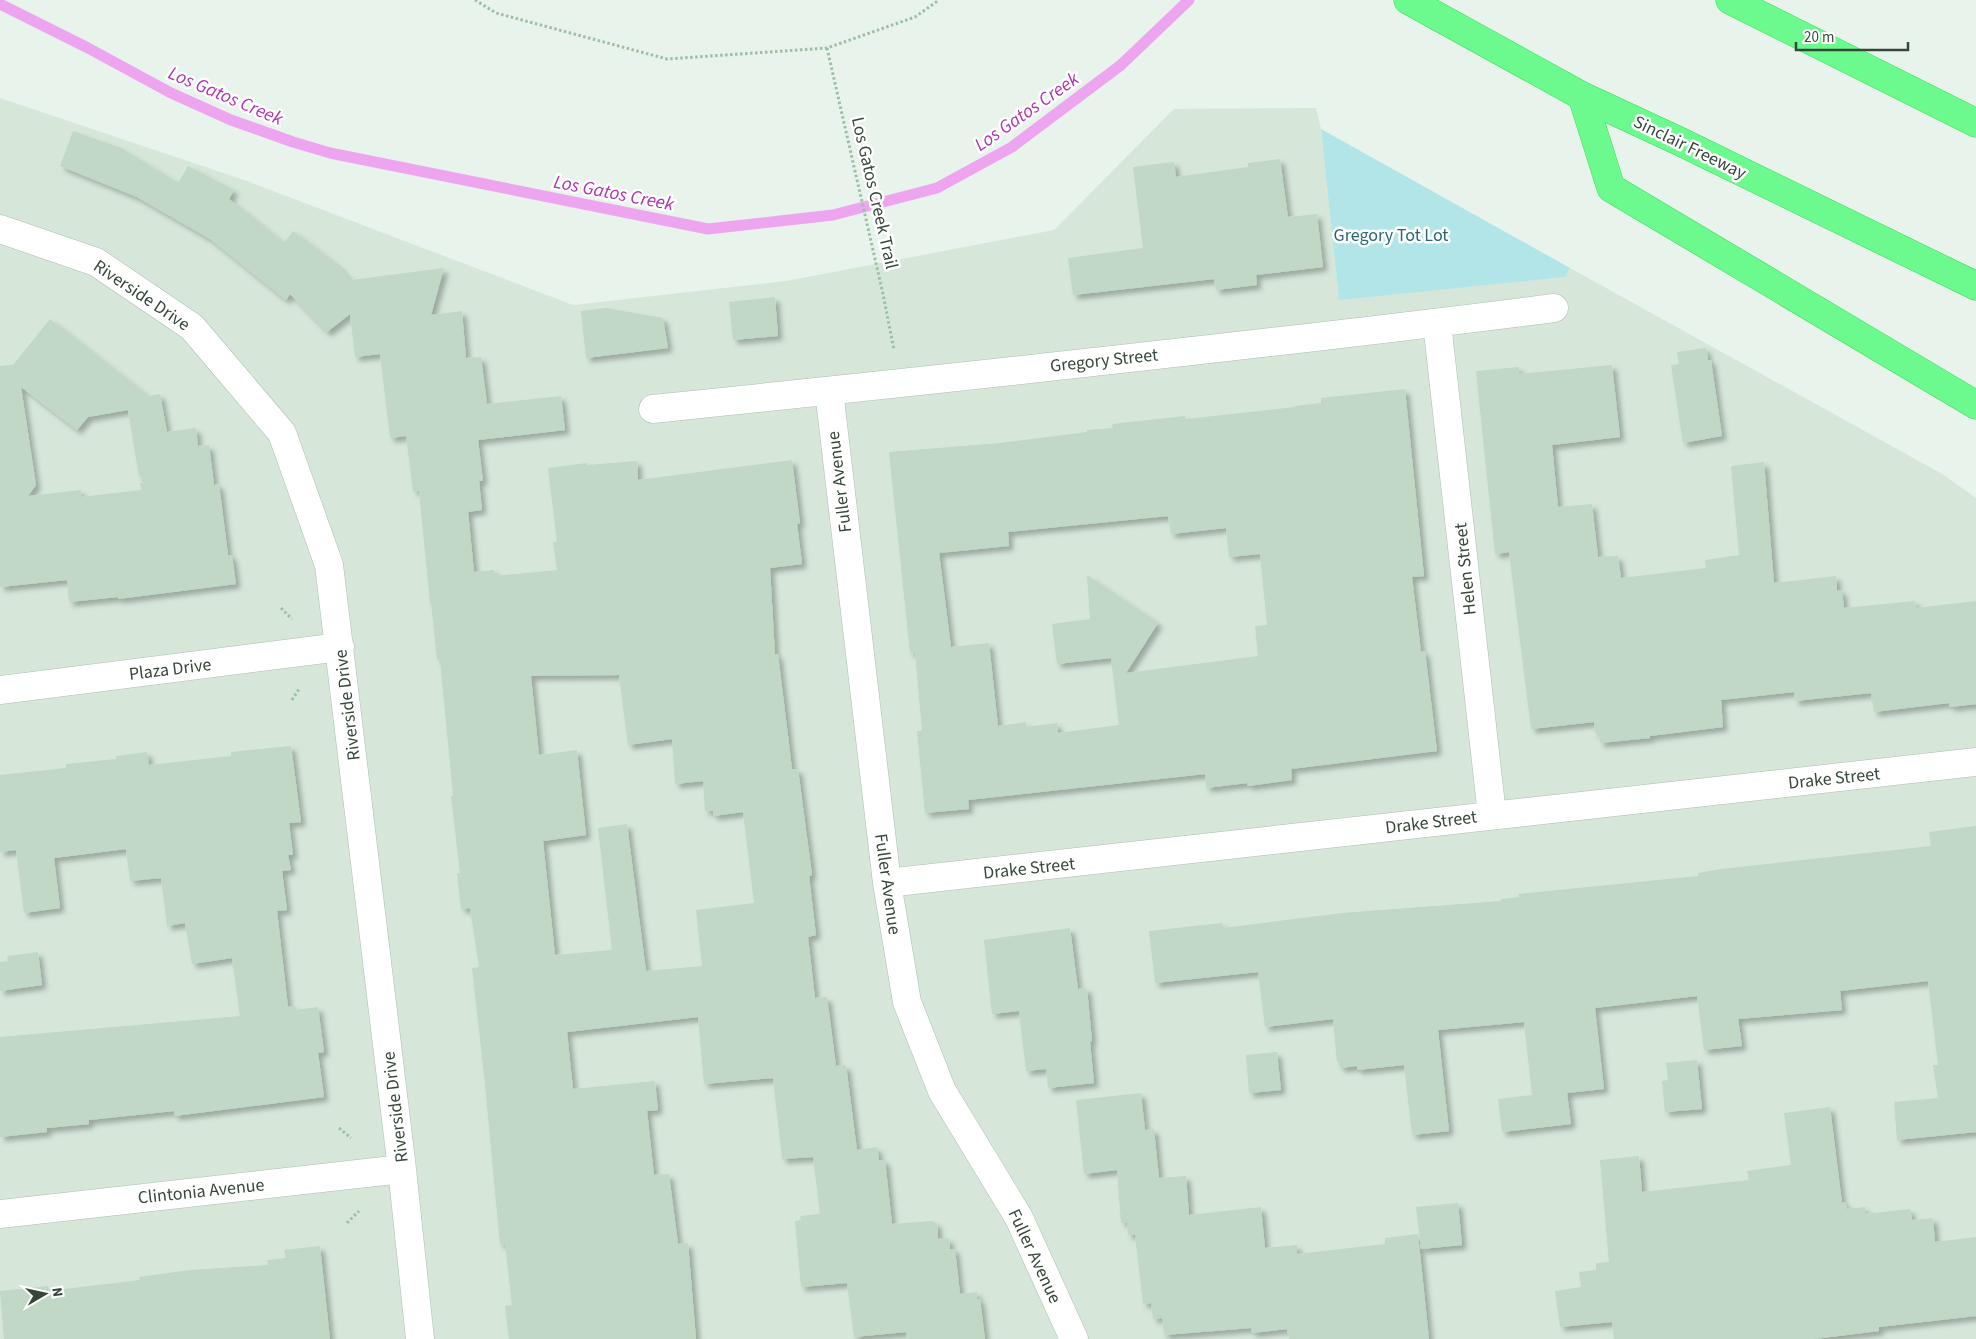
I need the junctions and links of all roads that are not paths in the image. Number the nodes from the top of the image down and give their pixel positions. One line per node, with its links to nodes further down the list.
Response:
1 (1408, 0): 3 (highway, Sinclair Freeway)
2 (1730, 0): 4 (highway)
3 (1582, 96): 6 (highway, Sinclair Freeway); 10 (highway)
4 (1976, 123)
5 (0, 229): 12 (street, Riverside Drive)
6 (1976, 286)
7 (1554, 308): 8 (street, Gregory Street)
8 (1437, 323): 9 (street, Gregory Street); 15 (street, Helen Street)
9 (829, 391): 11 (street, Gregory Street); 16 (street, Fuller Avenue)
10 (1976, 405)
11 (653, 409)
12 (340, 647): 13 (street, Plaza Drive); 17 (street, Riverside Drive)
13 (0, 690)
14 (1976, 762): 15 (street, Drake Street)
15 (1492, 815): 16 (street, Drake Street)
16 (887, 883): 20 (street, Fuller Avenue)
17 (402, 1169): 18 (street, Clintonia Avenue); 19 (street, Riverside Drive)
18 (0, 1214)
19 (420, 1339)
20 (1074, 1339)

